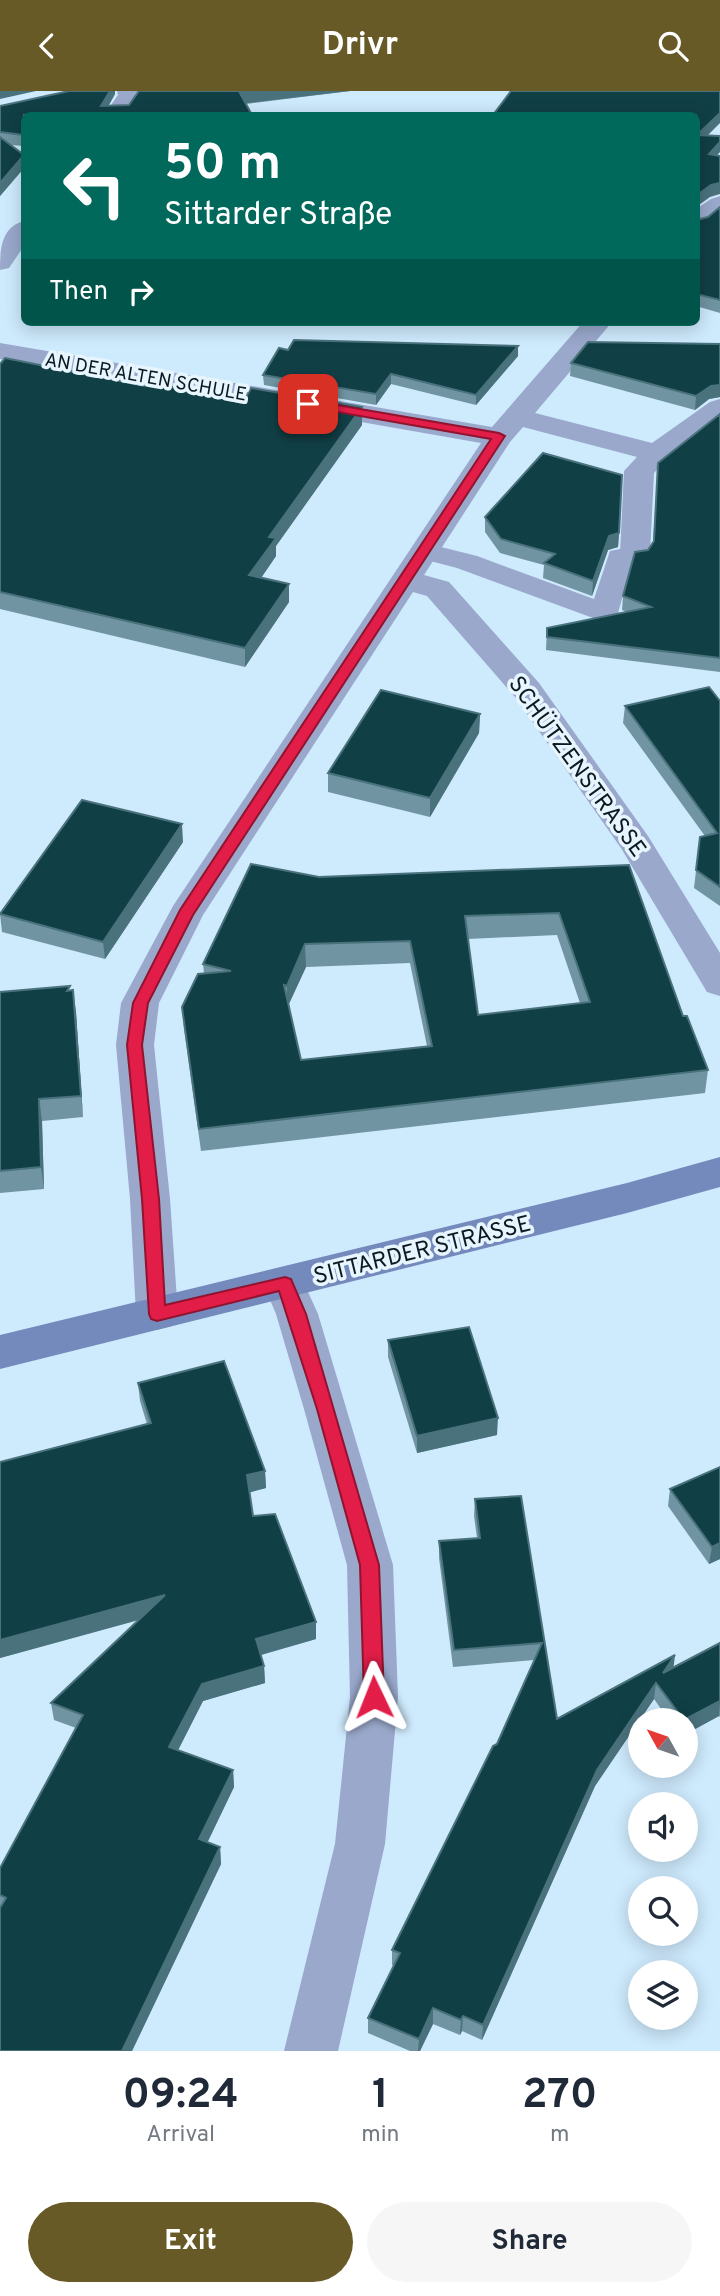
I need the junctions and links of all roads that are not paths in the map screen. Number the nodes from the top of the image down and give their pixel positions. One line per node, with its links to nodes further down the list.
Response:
1 (129, 91): 2 (street)
2 (118, 112)
3 (720, 204): 4 (street)
4 (700, 219)
5 (21, 233): 6 (street)
6 (0, 262)
7 (594, 326): 10 (street)
8 (0, 351): 10 (street, AN DER ALTEN SCHULE)
9 (720, 408): 11 (street)
10 (507, 426): 11 (street, AN DER ALTEN SCHULE); 13 (street)
11 (657, 453): 12 (street)
12 (635, 554): 13 (lane)
13 (416, 566): 14 (street, SCHÜTZENSTRASSE); 17 (street)
14 (720, 983)
15 (720, 1172): 16 (main road, SITTARDER STRASSE)
16 (285, 1283): 17 (main road, SITTARDER STRASSE); 19 (street)
17 (157, 1314): 18 (main road, SITTARDER STRASSE)
18 (0, 1352)
19 (311, 2051)

